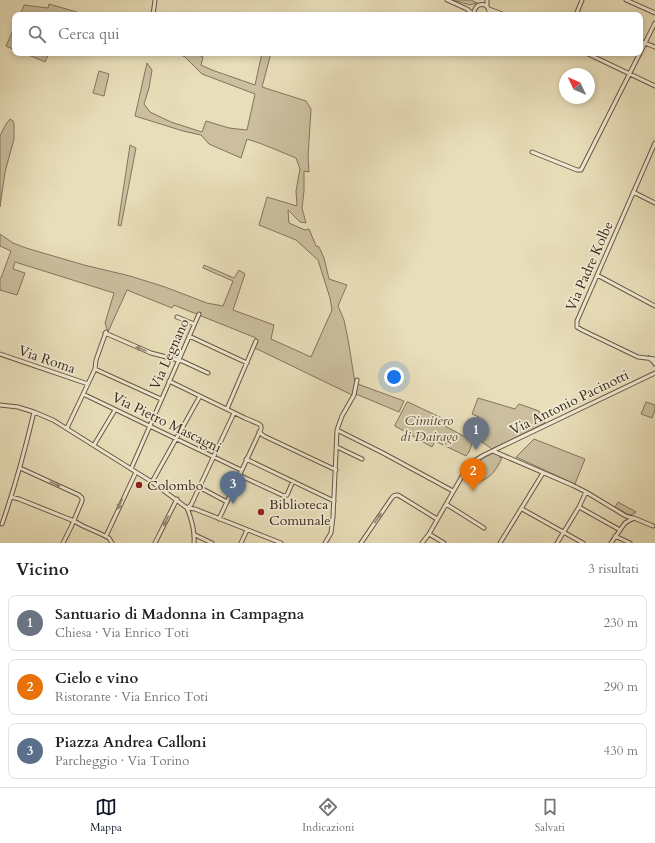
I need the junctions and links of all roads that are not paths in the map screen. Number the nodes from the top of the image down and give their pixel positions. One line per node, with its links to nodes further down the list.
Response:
1 (155, 0): 10 (street)
2 (447, 0): 9 (street)
3 (486, 0): 6 (street); 8 (street)
4 (582, 0): 15 (street)
5 (626, 0): 16 (street)
6 (481, 5): 7 (street); 8 (street)
7 (476, 8): 9 (street); 12 (street)
8 (488, 8): 13 (street); 14 (street)
9 (467, 9): 11 (street)
10 (153, 12)
11 (470, 12)
12 (474, 12)
13 (489, 12)
14 (496, 12)
15 (577, 12)
16 (655, 13)
17 (655, 23): 18 (street)
18 (645, 43): 19 (street); 20 (street)
19 (643, 47)
20 (655, 47)
21 (592, 56): 23 (street)
22 (638, 56): 23 (street)
23 (629, 74): 24 (street); 26 (street)
24 (655, 86)
25 (655, 143): 27 (street, Via Padre Kolbe)
26 (532, 152)
27 (633, 192): 28 (street); 29 (street, Via Padre Kolbe)
28 (655, 203)
29 (597, 275): 30 (street); 37 (street, Via Padre Kolbe)
30 (655, 306)
31 (198, 314): 33 (street, Via Legnano)
32 (177, 317): 33 (street)
33 (194, 324): 34 (street, Via Legnano)
34 (189, 336): 39 (street, Via Legnano); 40 (street)
35 (256, 341): 40 (street)
36 (0, 354): 47 (street, Via Roma)
37 (649, 358): 38 (street, Via Padre Kolbe); 41 (street)
38 (655, 358)
39 (178, 360): 42 (street, one-way to 42); 43 (street); 46 (street, Via Legnano)
40 (247, 363): 52 (street)
41 (655, 364)
42 (95, 369): 47 (street); 50 (street)
43 (208, 373)
44 (655, 373): 63 (street, Via Antonio Pacinotti)
45 (357, 380): 58 (street)
46 (169, 381): 49 (street); 50 (street, Via Legnano)
47 (88, 384): 48 (street)
48 (83, 394): 53 (street, Via Pietro Mascagni); 57 (street)
49 (200, 396): 52 (street); 60 (street)
50 (162, 399): 56 (street, Via Legnano)
51 (0, 405): 54 (street)
52 (227, 409): 55 (street)
53 (115, 410): 56 (street, Via Pietro Mascagni); 61 (street)
54 (34, 412): 57 (street); 67 (street)
55 (234, 413): 59 (street); 64 (street)
56 (150, 426): 60 (street, Via Pietro Mascagni); 68 (street, Via Legnano)
57 (66, 428): 61 (street)
58 (337, 430): 62 (street); 77 (street)
59 (259, 432): 66 (street); 70 (street)
60 (176, 438): 64 (street, Via Pietro Mascagni); 75 (street)
61 (94, 445): 68 (street)
62 (337, 447): 65 (street); 70 (street)
63 (493, 451): 72 (street); 77 (street, Via Antonio Pacinotti)
64 (213, 457): 69 (street, Via Pietro Mascagni); 76 (street)
65 (362, 458)
66 (246, 459): 69 (street); 74 (street)
67 (20, 468): 79 (street); 90 (street, one-way to 90)
68 (131, 469): 71 (street)
69 (241, 470): 73 (street)
70 (336, 470): 81 (street)
71 (136, 472): 75 (street); 99 (street, one-way to 99)
72 (543, 473): 78 (street); 86 (street)
73 (239, 475): 74 (street); 82 (street)
74 (293, 481): 81 (street)
75 (152, 482): 80 (street)
76 (199, 487): 82 (street); 85 (street)
77 (453, 491): 83 (street, Via Antonio Pacinotti)
78 (586, 492): 84 (street); 87 (street)
79 (12, 497): 90 (street); 91 (street)
80 (177, 499): 85 (street); 103 (street, one-way to 103)
81 (334, 501): 108 (street)
82 (226, 502): 88 (street)
83 (446, 504): 89 (street, Via Antonio Pacinotti); 93 (street)
84 (579, 507): 95 (street); 96 (street)
85 (187, 508): 88 (street); 98 (street)
86 (522, 508): 96 (street); 112 (street)
87 (634, 518): 92 (street); 95 (street)
88 (218, 519): 94 (street)
89 (437, 520): 97 (street, Via Antonio Pacinotti); 109 (street, one-way to 89)
90 (74, 521): 99 (street); 101 (street)
91 (2, 524)
92 (653, 526)
93 (484, 528)
94 (247, 530): 106 (street); 107 (street)
95 (620, 530): 100 (street)
96 (564, 532): 113 (street); 114 (street)
97 (428, 534): 110 (street, Via Antonio Pacinotti); 111 (street)
98 (195, 535): 104 (street); 105 (street)
99 (106, 536): 102 (street)
100 (615, 536): 115 (street); 116 (street)
101 (63, 543)
102 (112, 543)
103 (155, 543)
104 (194, 543)
105 (212, 543)
106 (241, 543)
107 (281, 543)
108 (325, 543)
109 (361, 543)
110 (422, 543)
111 (444, 543)
112 (500, 543)
113 (557, 543)
114 (583, 543)
115 (611, 543)
116 (630, 543)

